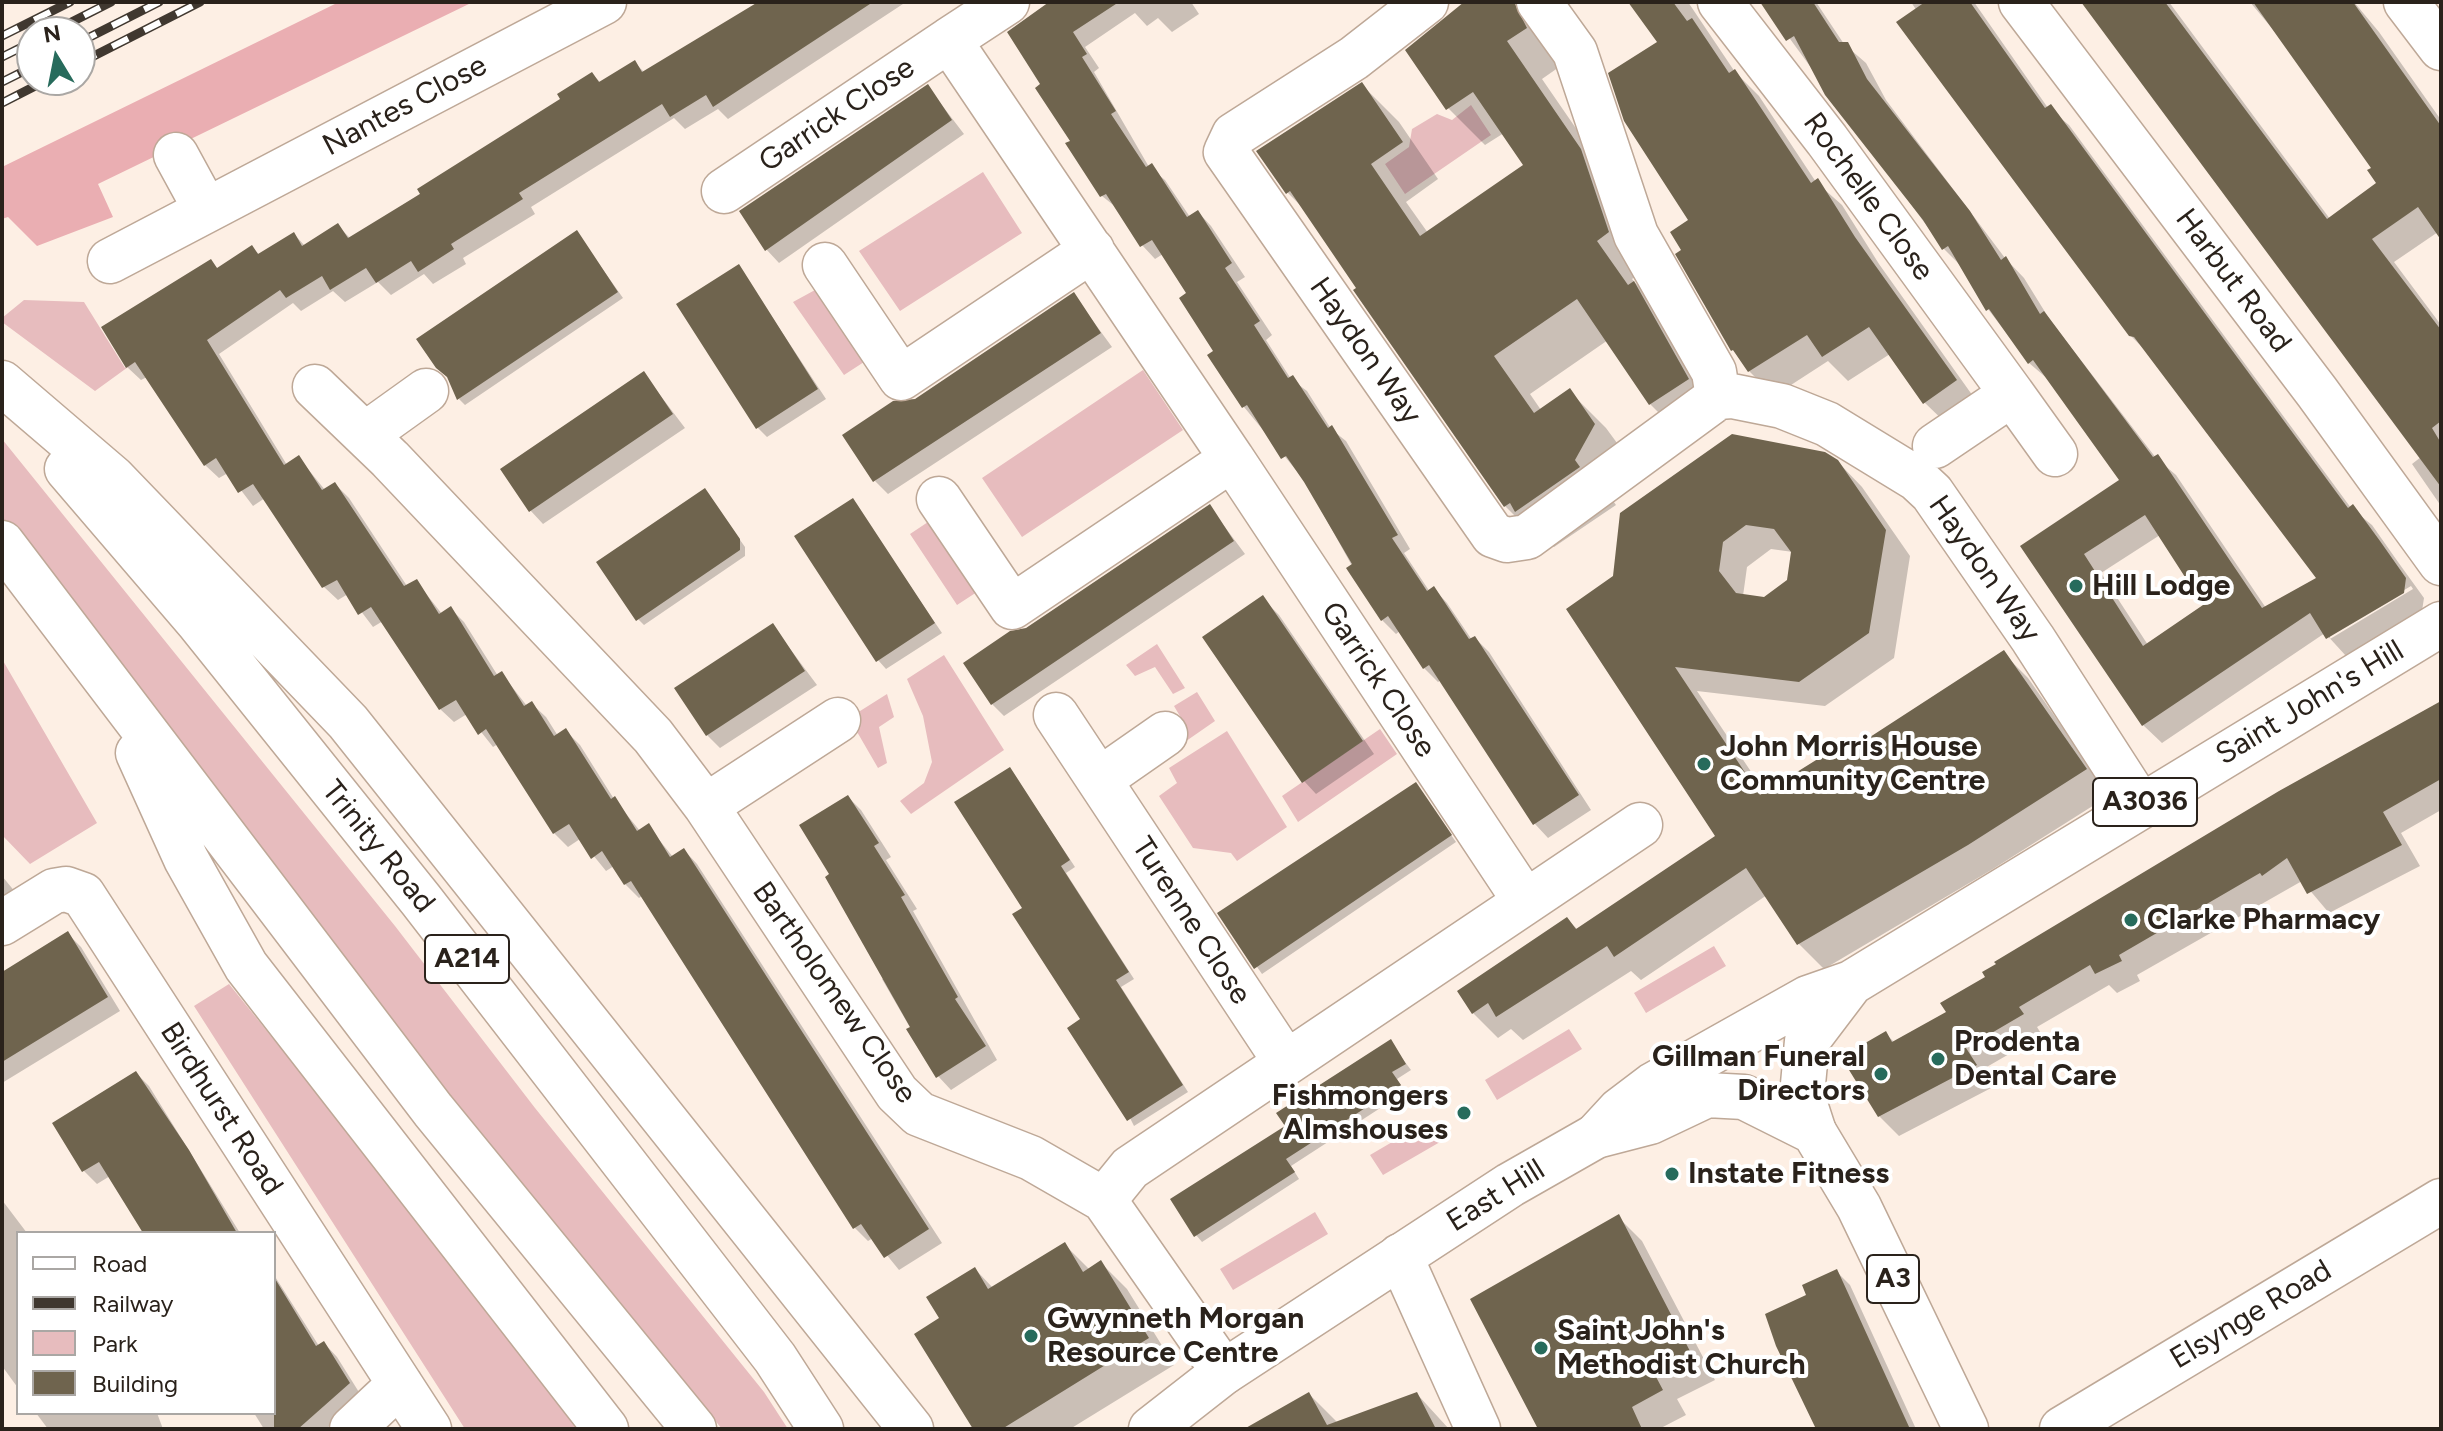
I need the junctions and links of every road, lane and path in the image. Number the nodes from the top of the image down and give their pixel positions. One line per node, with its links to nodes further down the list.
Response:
1 (604, 2): 12 (main road, Nantes Close)
2 (1007, 2): 8 (main road, Garrick Close)
3 (1426, 2): 21 (main road, Haydon Way)
4 (1539, 2): 21 (main road)
5 (1720, 2): 19 (main road, Rochelle Close)
6 (2021, 2): 28 (main road, Harbut Road)
7 (2406, 2): 9 (main road)
8 (949, 40): 11 (main road, Garrick Close); 13 (main road, Garrick Close)
9 (2441, 48)
10 (176, 155): 12 (main road)
11 (724, 191)
12 (206, 210): 14 (main road, Nantes Close)
13 (1092, 250): 15 (main road); 25 (main road, Garrick Close)
14 (110, 261)
15 (825, 265)
16 (2, 383): 54 (main road, A214)
17 (315, 387): 22 (main road, Bartholomew Close)
18 (426, 391): 22 (main road)
19 (2012, 394): 23 (main road); 24 (main road, Rochelle Close)
20 (2, 395): 53 (main road, Trinity Road / A214)
21 (1718, 397): 35 (main road, Haydon Way)
22 (366, 434): 36 (main road, Bartholomew Close)
23 (1935, 446)
24 (2055, 454)
25 (1232, 459): 26 (main road); 38 (main road, Garrick Close)
26 (939, 499)
27 (2, 543): 30 (main road)
28 (2441, 563)
29 (2441, 624): 35 (main road, Saint John's Hill / A3036)
30 (105, 680): 51 (main road); 52 (main road)
31 (1056, 715): 34 (main road, Turenne Close)
32 (838, 720): 36 (main road)
33 (1165, 734): 34 (main road)
34 (1099, 780): 41 (main road, Turenne Close)
35 (2140, 805): 40 (main road, Saint John's Hill / A3036)
36 (706, 806): 44 (main road, Bartholomew Close)
37 (1640, 825): 38 (main road)
38 (1525, 901): 41 (main road)
39 (2, 923): 48 (main road, Birdhurst Road)
40 (1851, 983): 42 (main road, A3036); 43 (main road, East Hill / A3036)
41 (1285, 1061): 44 (main road)
42 (1814, 1132): 43 (main road); 57 (main road, A3)
43 (1596, 1136): 46 (main road, East Hill)
44 (1104, 1200): 47 (main road, Bartholomew Close)
45 (2441, 1201): 58 (main road, Elsynge Road)
46 (1400, 1256): 47 (main road, East Hill); 56 (main road)
47 (1224, 1372): 55 (main road, East Hill)
48 (400, 1384): 49 (main road); 50 (main road, Birdhurst Road)
49 (352, 1429)
50 (429, 1429)
51 (606, 1429)
52 (694, 1429)
53 (821, 1429)
54 (911, 1429)
55 (1151, 1429)
56 (1478, 1429)
57 (1966, 1429)
58 (2062, 1429)

